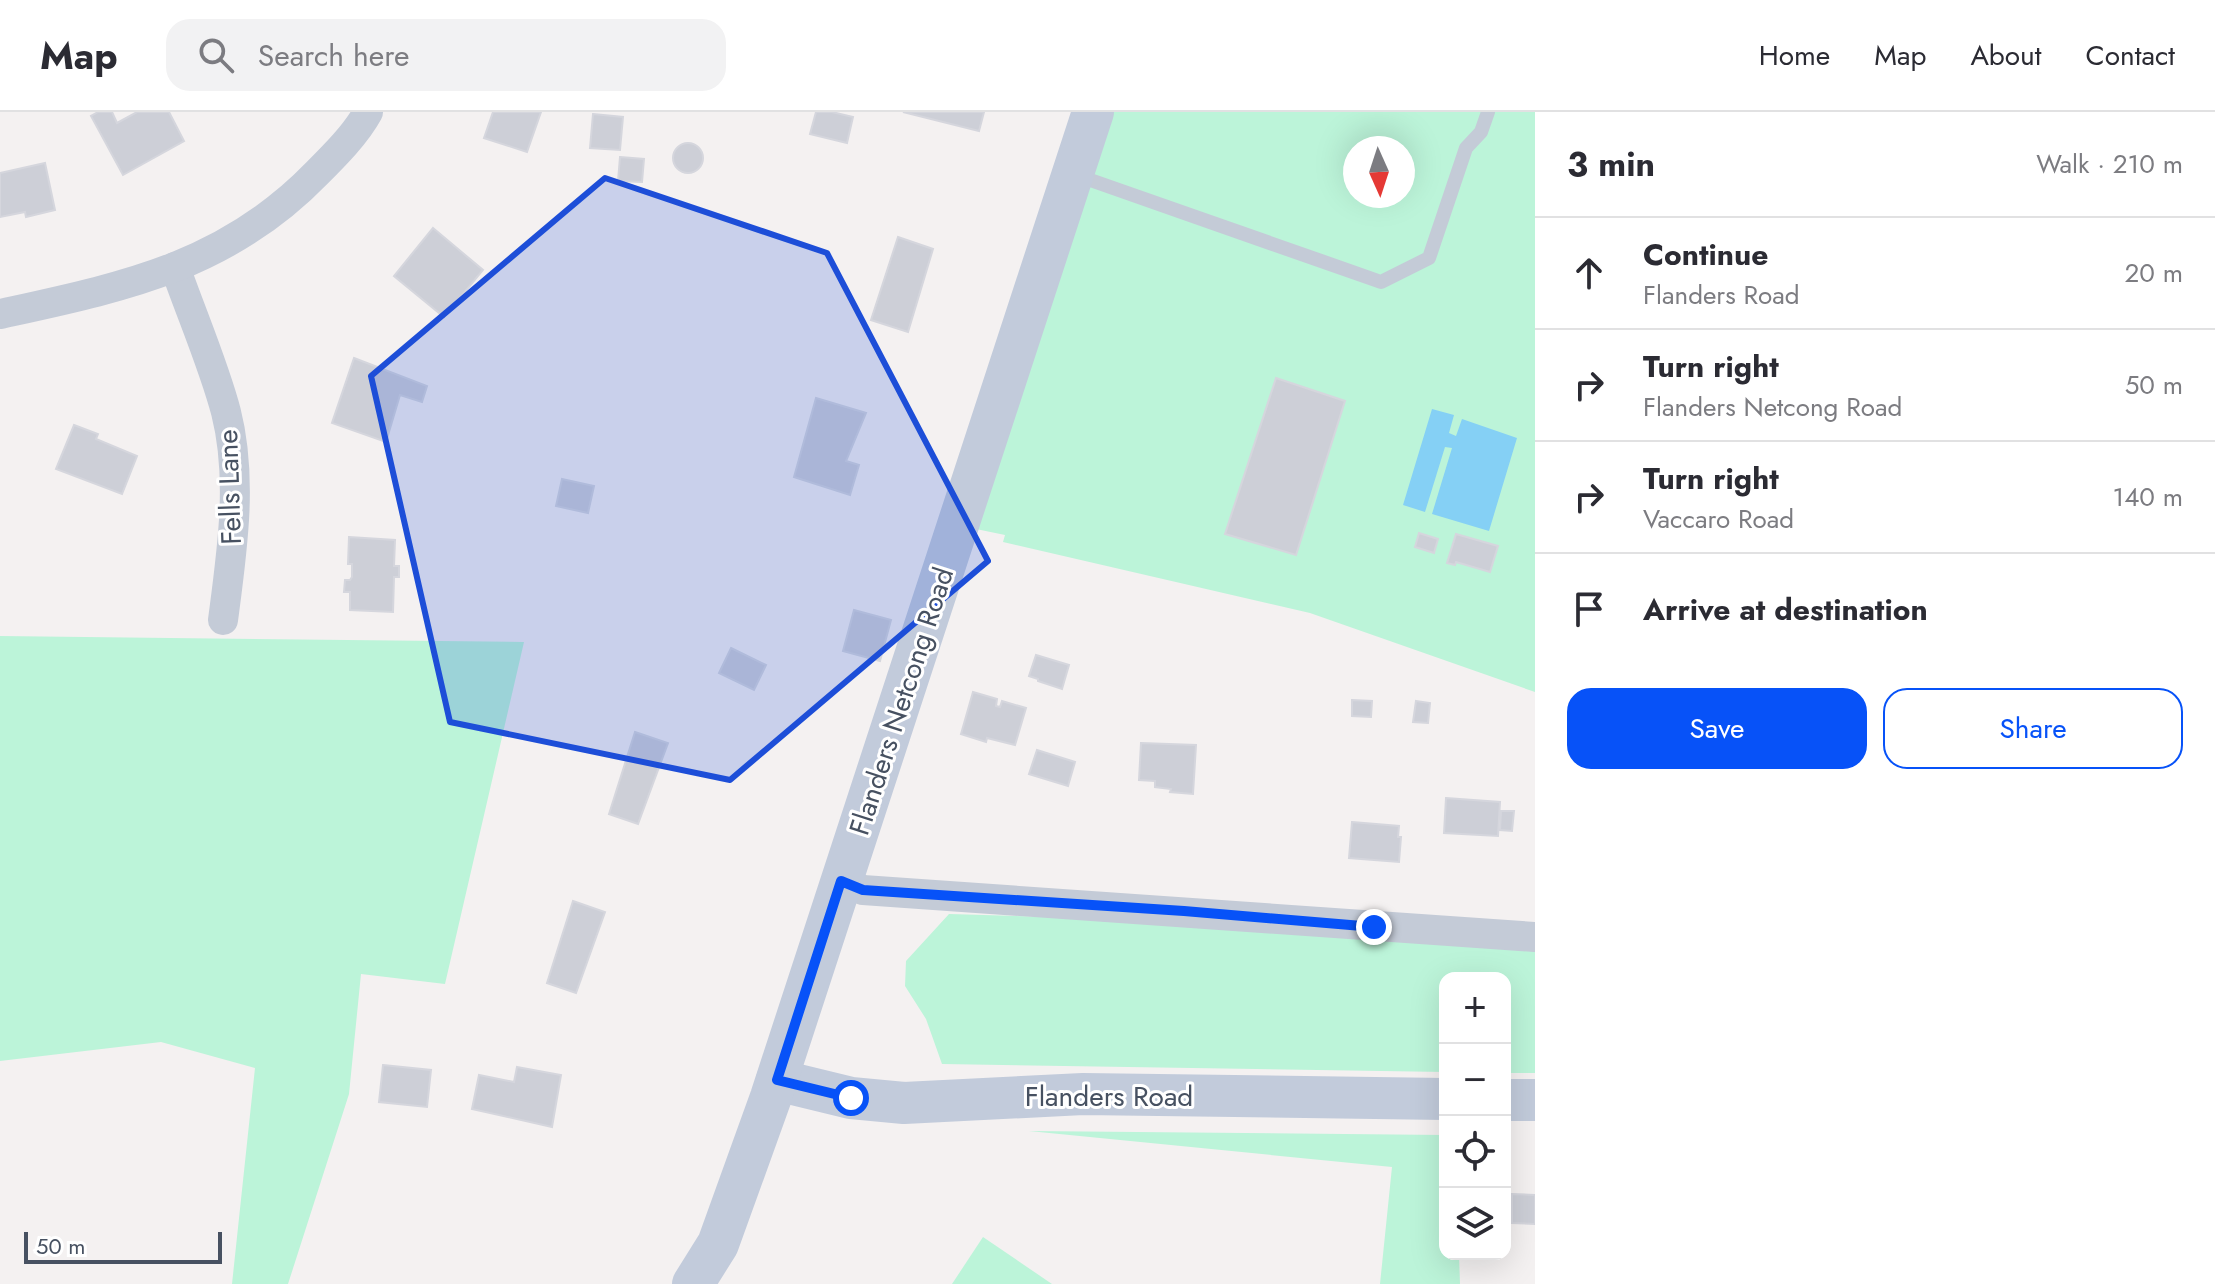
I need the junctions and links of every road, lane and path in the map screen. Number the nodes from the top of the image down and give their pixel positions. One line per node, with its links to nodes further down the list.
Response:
1 (368, 112): 5 (street)
2 (1093, 112): 4 (main road, Flanders Netcong Road)
3 (1488, 112): 4 (lane)
4 (1072, 174): 8 (main road, Flanders Netcong Road)
5 (175, 267): 6 (street); 7 (street, Fells Lane)
6 (0, 314)
7 (223, 620)
8 (841, 881): 9 (street); 10 (main road, Flanders Netcong Road)
9 (1535, 937)
10 (777, 1080): 11 (main road, Flanders Road); 14 (main road, Flanders Netcong Road)
11 (1439, 1099)
12 (1511, 1100): 13 (main road)
13 (1535, 1100)
14 (693, 1284)

